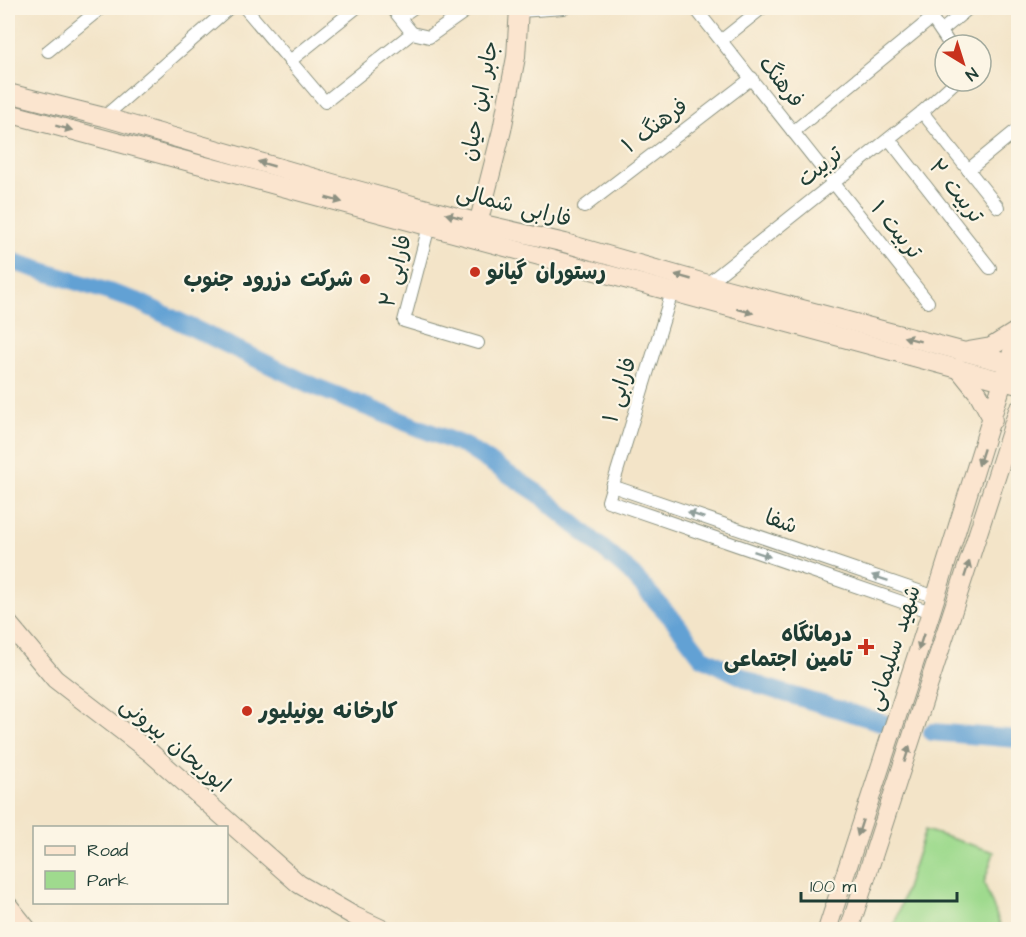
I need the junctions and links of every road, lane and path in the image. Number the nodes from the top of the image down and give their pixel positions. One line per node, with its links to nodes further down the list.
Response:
1 (101, 8): 17 (street)
2 (245, 8): 18 (street)
3 (356, 8): 18 (street)
4 (413, 8): 12 (street)
5 (470, 8): 15 (street)
6 (564, 8): 10 (street)
7 (695, 8): 16 (street, فرهنگ)
8 (762, 8): 16 (street)
9 (969, 8): 14 (street)
10 (519, 9): 33 (street, جابر ابن حیان)
11 (222, 10): 24 (street)
12 (396, 12): 15 (street)
13 (929, 13): 14 (street); 26 (street)
14 (941, 31)
15 (412, 33): 18 (street)
16 (722, 40): 19 (street, فرهنگ)
17 (48, 51)
18 (290, 61)
19 (752, 78): 26 (street, فرهنگ); 30 (street, فرهنگ ۱)
20 (8, 93): 24 (street, فارابی شمالی)
21 (943, 93): 22 (street, تربیت)
22 (922, 112): 27 (street, تربیت); 28 (street)
23 (8, 113): 32 (street, فارابی شمالی, one-way to 32)
24 (104, 117): 33 (street, فارابی شمالی, one-way to 24)
25 (1018, 129): 28 (street)
26 (793, 132): 29 (street, فرهنگ)
27 (889, 139): 29 (street, تربیت); 34 (street, تربیت ۲)
28 (968, 170): 31 (street)
29 (833, 184): 35 (street, تربیت); 37 (street, تربیت ۱)
30 (584, 207)
31 (998, 207)
32 (429, 226): 33 (street, فارابی شمالی); 39 (street, فارابی ۲)
33 (477, 231): 35 (street, فارابی شمالی, one-way to 33); 36 (street, فارابی شمالی)
34 (990, 268)
35 (707, 284): 40 (street, فارابی شمالی, one-way to 35)
36 (672, 292): 40 (street, فارابی شمالی, one-way to 40); 44 (street, فارابی ۱)
37 (928, 302)
38 (1018, 332): 40 (street); 41 (street, شهید سلیمانی)
39 (478, 343)
40 (954, 358): 41 (street, فارابی شمالی); 42 (street)
41 (1013, 374): 42 (street, شهید سلیمانی)
42 (993, 420): 50 (street, شهید سلیمانی, one-way to 50)
43 (1017, 420): 56 (street, شهید سلیمانی, one-way to 43)
44 (612, 486): 45 (street, فارابی ۱); 46 (street, شفا, one-way to 44)
45 (608, 501): 47 (street, شفا, one-way to 47)
46 (815, 556): 47 (street); 48 (street, شفا, one-way to 46)
47 (810, 571): 49 (street, شفا)
48 (914, 589): 49 (street); 50 (street, شفا)
49 (909, 604): 50 (street, شفا)
50 (933, 604): 55 (street, شهید سلیمانی, one-way to 55)
51 (8, 623): 54 (street, ابوریحان بیرونی)
52 (8, 905): 53 (street)
53 (28, 930)
54 (384, 930)
55 (827, 930)
56 (849, 930)

